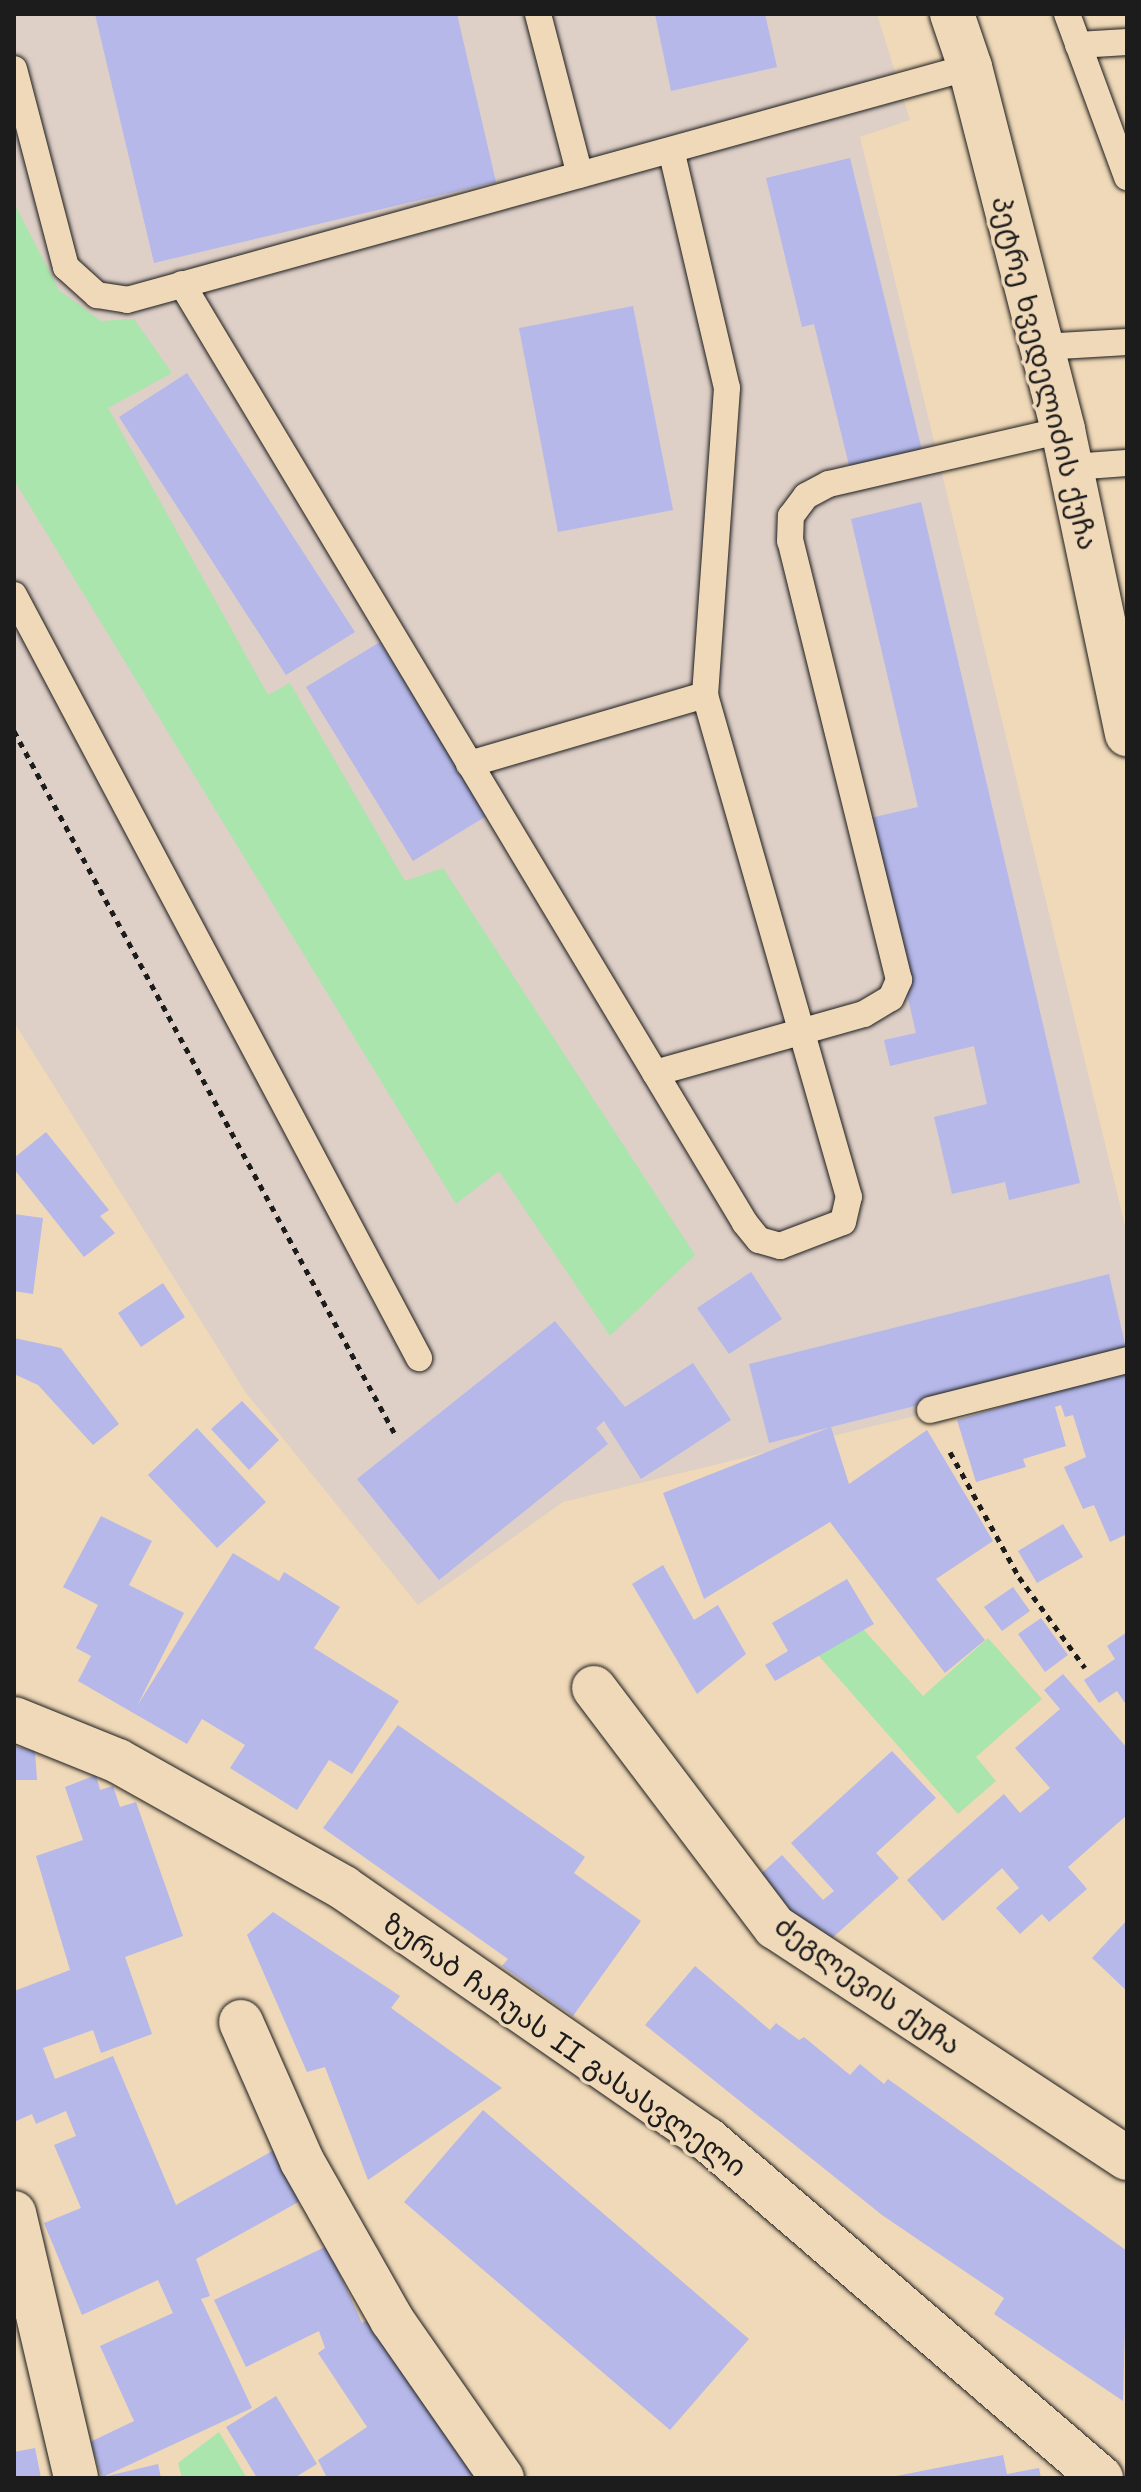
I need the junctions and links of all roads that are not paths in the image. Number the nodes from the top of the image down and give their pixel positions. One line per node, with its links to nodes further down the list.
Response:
1 (538, 14): 9 (lane)
2 (952, 14): 6 (street, პეტრე ხვედელიძის ქუჩა)
3 (1067, 14): 5 (lane)
4 (1127, 42): 5 (lane)
5 (1078, 45): 10 (lane)
6 (970, 67): 8 (lane); 13 (street, პეტრე ხვედელიძის ქუჩა)
7 (14, 69): 11 (lane)
8 (671, 150): 9 (lane); 17 (lane)
9 (580, 175): 11 (lane)
10 (1127, 176)
11 (182, 284): 19 (lane)
12 (1127, 342): 13 (lane)
13 (1042, 347): 14 (street, პეტრე ხვედელიძის ქუჩა)
14 (1068, 449): 15 (lane); 18 (street, პეტრე ხვედელიძის ქუჩა); 20 (lane)
15 (1127, 463)
16 (14, 595): 22 (lane)
17 (705, 695): 19 (lane); 20 (lane)
18 (1127, 733)
19 (469, 764): 21 (lane)
20 (802, 1033): 21 (lane); 21 (lane)
21 (655, 1073)
22 (419, 1358)
23 (1127, 1360): 24 (lane)
24 (930, 1410)
25 (594, 1688): 28 (street, ძეგლევის ქუჩა)
26 (14, 1719): 32 (street, ზურაბ ჩაჩუას II გასასვლელი)
27 (241, 2022): 31 (street)
28 (1127, 2158)
29 (14, 2213): 30 (street)
30 (76, 2478)
31 (502, 2478)
32 (1101, 2478)

